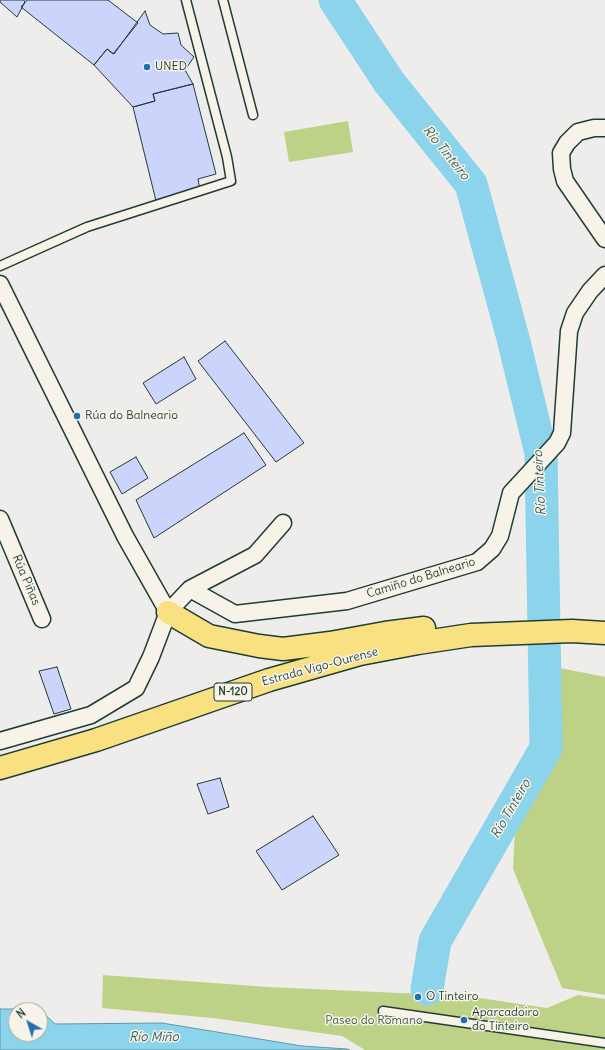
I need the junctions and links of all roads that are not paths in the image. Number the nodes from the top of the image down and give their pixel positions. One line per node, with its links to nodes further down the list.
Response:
1 (186, 0): 6 (lane)
2 (223, 0): 3 (lane)
3 (253, 114)
4 (605, 128): 5 (street)
5 (605, 239)
6 (0, 266)
7 (605, 275): 11 (street, Camiño do Balneario)
8 (1, 287): 12 (street)
9 (0, 519): 13 (street, Rúa Piñas)
10 (283, 523): 11 (street)
11 (190, 589): 12 (street)
12 (168, 612): 14 (highway); 16 (street)
13 (42, 619)
14 (469, 630): 15 (highway, Estrada Vigo-Ourense / N-120); 17 (highway, Estrada Vigo-Ourense / N-120)
15 (605, 633)
16 (0, 742)
17 (0, 768)
18 (384, 1011): 19 (lane)
19 (605, 1043)

